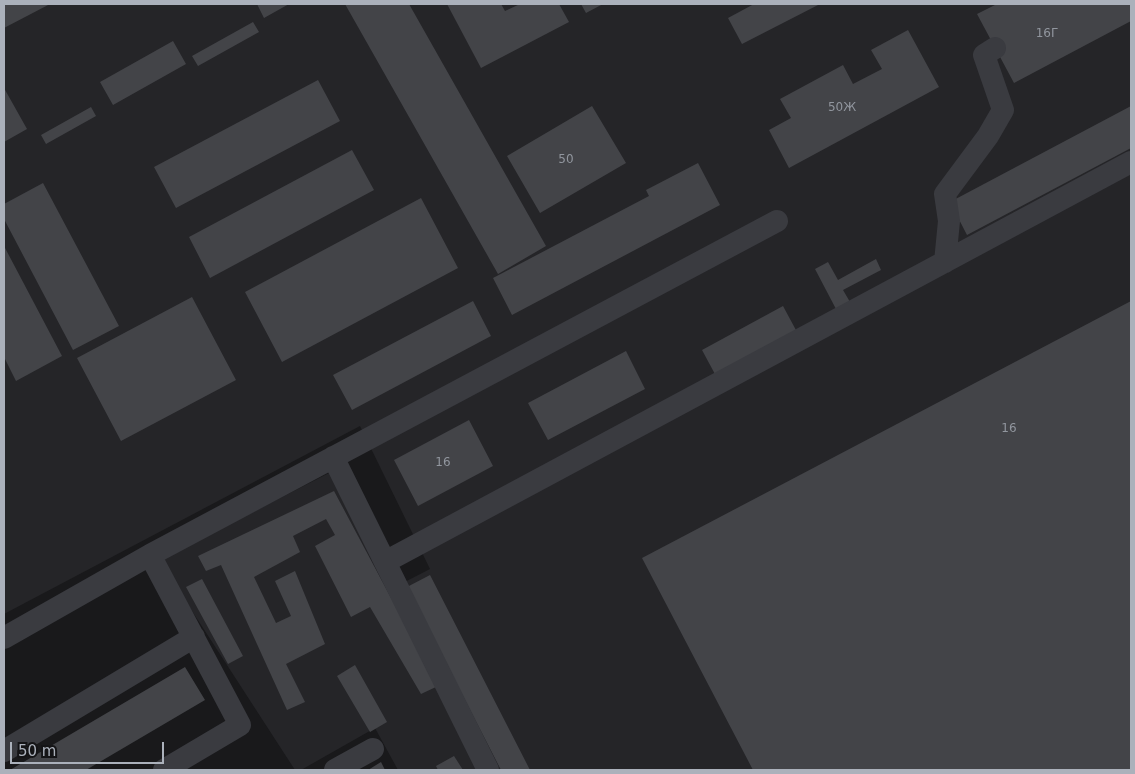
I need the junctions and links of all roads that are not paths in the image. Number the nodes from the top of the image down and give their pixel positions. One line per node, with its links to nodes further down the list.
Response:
1 (995, 48): 4 (street)
2 (1131, 162): 4 (street)
3 (776, 222): 5 (street)
4 (945, 262): 7 (street)
5 (333, 457): 6 (street); 7 (street)
6 (150, 555): 8 (street); 9 (street)
7 (385, 562): 14 (street)
8 (4, 638)
9 (194, 638): 11 (street); 12 (street)
10 (373, 749): 13 (street)
11 (4, 751)
12 (164, 770)
13 (336, 770)
14 (488, 770)

